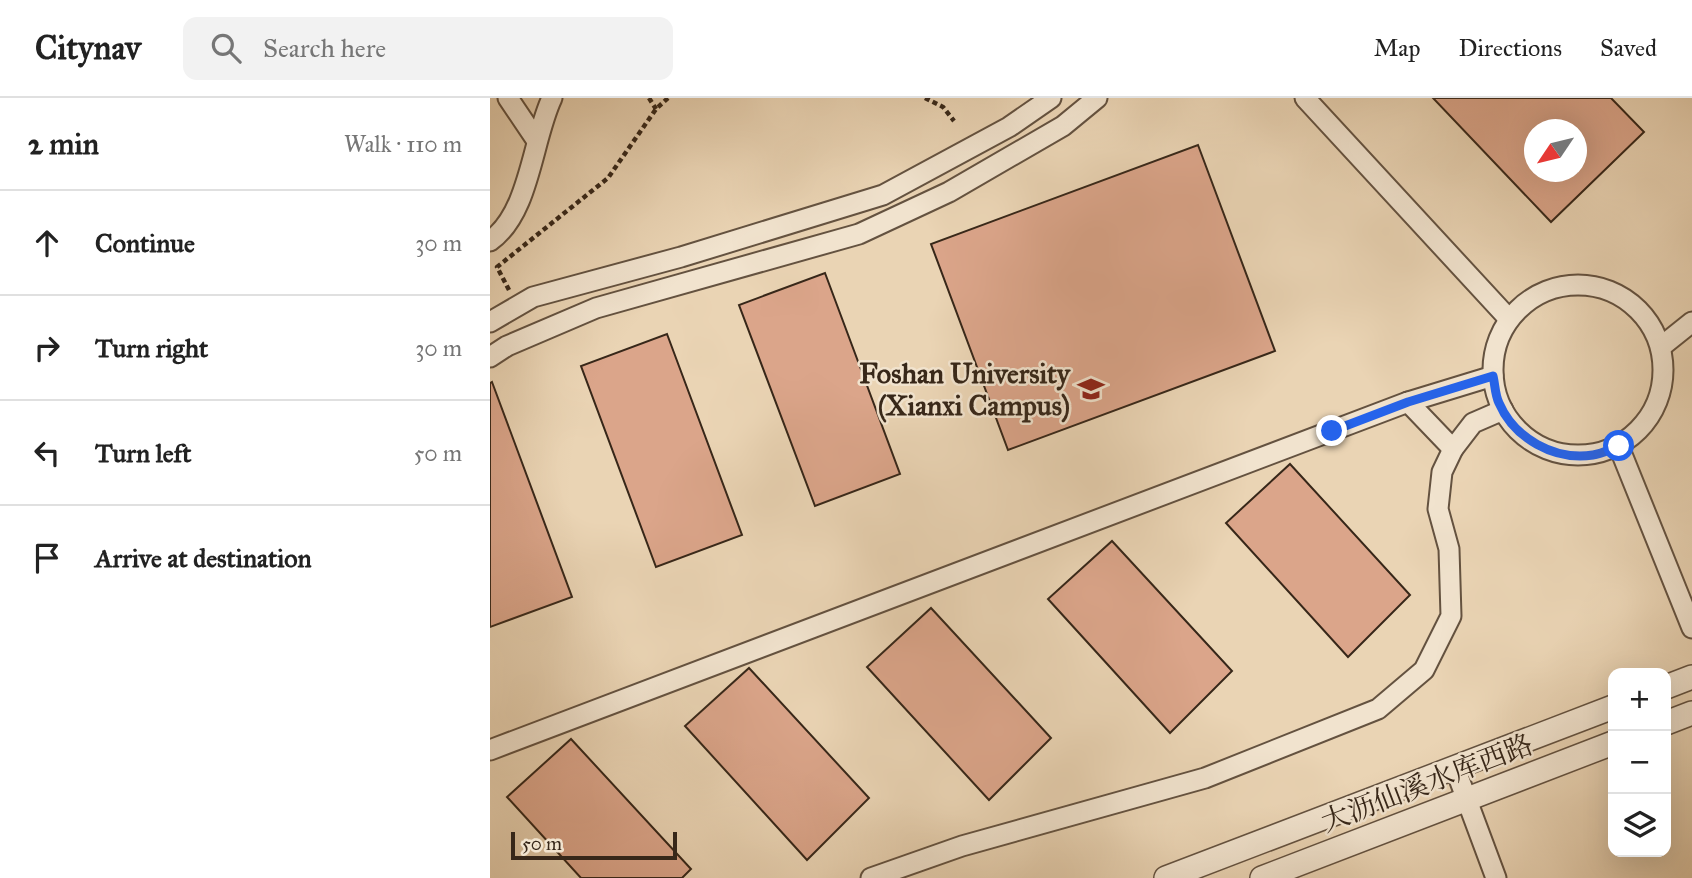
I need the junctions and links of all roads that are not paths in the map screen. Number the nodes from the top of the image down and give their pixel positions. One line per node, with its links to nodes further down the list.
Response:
1 (508, 98): 6 (street)
2 (552, 98): 6 (street)
3 (1051, 98): 9 (street)
4 (1097, 98): 12 (street)
5 (1305, 98): 8 (street)
6 (537, 141): 7 (street)
7 (490, 241)
8 (1509, 319): 11 (street); 13 (street)
9 (490, 322)
10 (1692, 322): 11 (street)
11 (1662, 346): 16 (street)
12 (490, 357)
13 (1493, 376): 14 (street); 15 (street)
14 (1408, 402): 17 (street); 25 (street)
15 (1503, 410): 16 (street); 17 (street)
16 (1619, 446): 18 (street)
17 (1453, 449): 28 (street)
18 (1692, 628)
19 (1692, 677): 20 (street)
20 (1671, 685)
21 (1608, 709): 26 (street)
22 (1692, 713): 23 (street)
23 (1671, 721)
24 (1608, 745): 27 (street, 大沥仙溪水库西路)
25 (490, 750)
26 (1455, 768): 27 (street); 29 (street)
27 (1467, 800): 30 (street, 大沥仙溪水库西路); 31 (street)
28 (871, 878)
29 (1166, 878)
30 (1262, 878)
31 (1496, 878)

